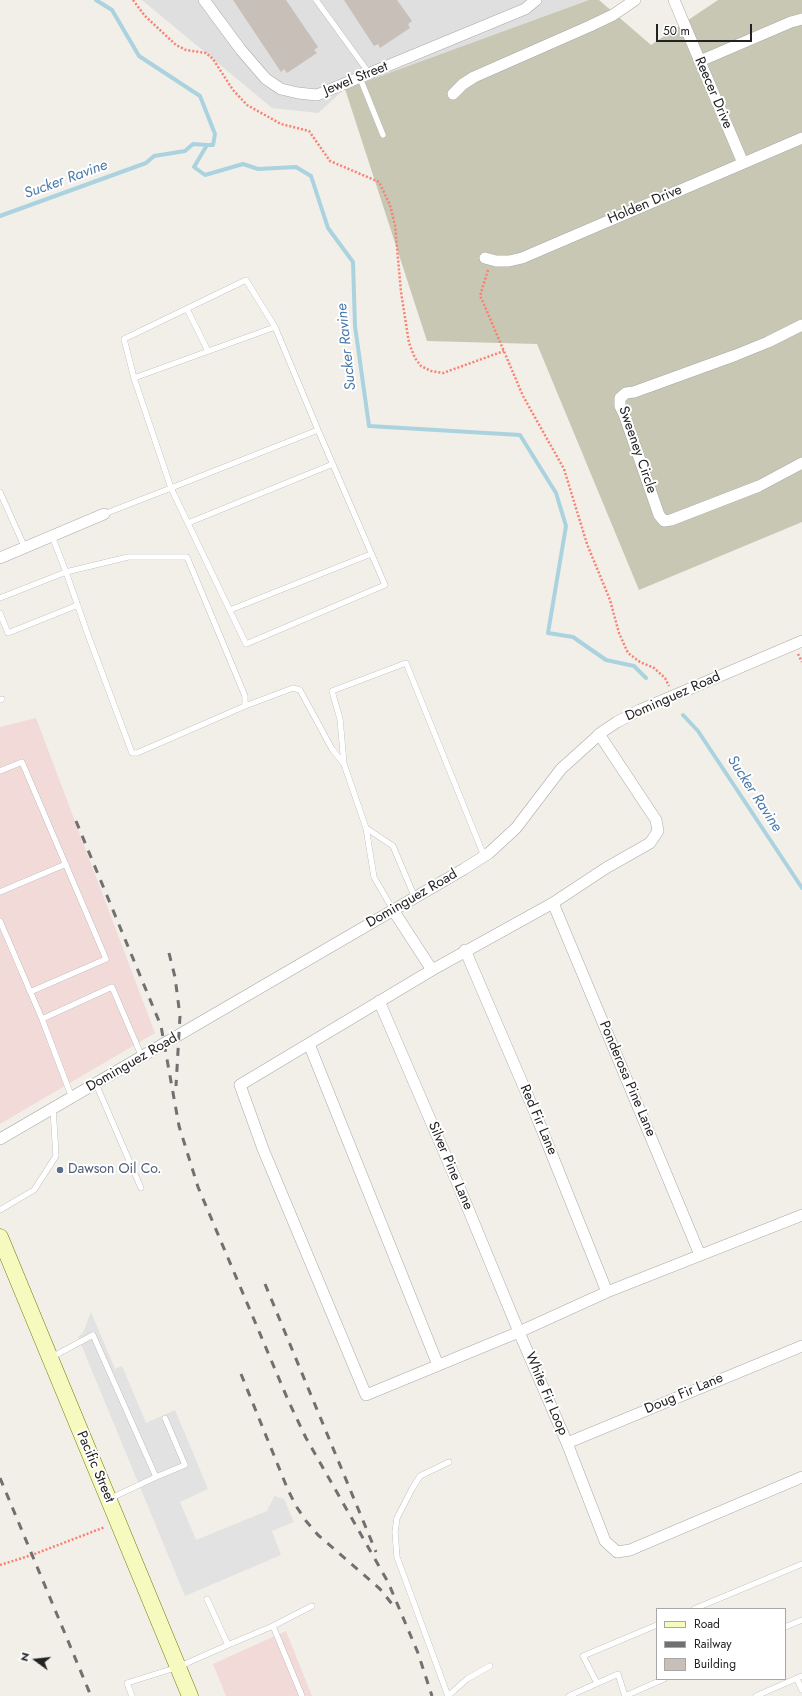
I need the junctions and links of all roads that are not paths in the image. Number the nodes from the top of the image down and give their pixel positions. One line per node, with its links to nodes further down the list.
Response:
1 (204, 0): 8 (street, Jewel Street)
2 (316, 0): 8 (lane)
3 (536, 0): 8 (street, Jewel Street)
4 (635, 0): 9 (street)
5 (674, 0): 7 (street, Reecer Drive)
6 (802, 19): 7 (street)
7 (700, 61): 12 (street, Reecer Drive)
8 (365, 76): 10 (lane)
9 (453, 94)
10 (382, 134)
11 (802, 138): 12 (street, Holden Drive)
12 (743, 163): 13 (street, Holden Drive)
13 (488, 259)
14 (187, 308): 16 (lane); 17 (lane); 18 (lane)
15 (802, 325): 20 (street, Sweeney Circle)
16 (275, 326): 17 (lane); 19 (lane)
17 (208, 351): 18 (lane)
18 (134, 378): 22 (lane)
19 (318, 430): 21 (lane); 22 (lane)
20 (802, 463)
21 (333, 464): 25 (lane); 28 (lane)
22 (171, 488): 24 (lane); 25 (lane)
23 (0, 492): 27 (lane)
24 (104, 514): 26 (street)
25 (188, 523): 33 (lane)
26 (52, 536): 27 (street); 30 (lane)
27 (25, 548): 29 (street)
28 (371, 554): 33 (lane); 33 (lane)
29 (0, 558)
30 (66, 572): 31 (lane); 32 (lane); 36 (lane)
31 (0, 598)
32 (78, 605): 34 (lane); 36 (lane)
33 (230, 610)
34 (0, 613)
35 (802, 641): 37 (street, Dominguez Road)
36 (245, 706): 38 (lane)
37 (599, 734): 41 (street, Dominguez Road); 45 (street)
38 (344, 764): 40 (lane); 41 (lane)
39 (0, 771): 42 (lane)
40 (366, 828): 44 (lane); 46 (lane)
41 (484, 856): 44 (street, Dominguez Road)
42 (66, 864): 43 (lane); 50 (lane)
43 (0, 892)
44 (415, 898): 46 (street, Dominguez Road)
45 (553, 903): 48 (street); 63 (street, Ponderosa Pine Lane)
46 (393, 910): 49 (street); 54 (street, Dominguez Road)
47 (0, 921): 50 (lane)
48 (465, 950): 49 (street); 64 (street, Red Fir Lane)
49 (432, 970): 51 (street)
50 (30, 992): 52 (lane)
51 (379, 1001): 53 (street); 65 (street, Silver Pine Lane)
52 (42, 1019): 54 (lane); 56 (lane)
53 (309, 1044): 68 (street); 68 (street)
54 (142, 1057): 55 (street, Dominguez Road)
55 (96, 1084): 56 (street, Dominguez Road); 59 (lane)
56 (72, 1098): 57 (street, Dominguez Road)
57 (53, 1108): 58 (street, Dominguez Road); 60 (lane)
58 (0, 1139)
59 (141, 1188)
60 (0, 1210)
61 (802, 1215): 63 (street)
62 (0, 1237): 67 (main road, Pacific Street)
63 (700, 1255): 64 (street)
64 (607, 1292): 65 (street)
65 (519, 1332): 68 (street); 70 (street, White Fir Loop)
66 (802, 1346): 70 (street, Doug Fir Lane)
67 (50, 1358): 72 (lane); 74 (main road, Pacific Street)
68 (438, 1365)
69 (165, 1418): 72 (lane)
70 (567, 1443): 73 (street, White Fir Loop)
71 (449, 1462): 93 (lane)
72 (156, 1477): 74 (lane)
73 (802, 1477)
74 (109, 1499): 85 (main road, Pacific Street)
75 (802, 1564): 78 (lane)
76 (207, 1599): 83 (lane)
77 (312, 1606): 81 (lane)
78 (705, 1607)
79 (802, 1620): 82 (lane)
80 (656, 1624): 88 (lane)
81 (273, 1626): 83 (lane); 92 (lane)
82 (786, 1627)
83 (228, 1645): 85 (lane)
84 (490, 1666): 93 (lane)
85 (178, 1667): 90 (lane); 91 (main road, Pacific Street)
86 (799, 1678): 89 (lane); 96 (lane)
87 (662, 1680): 95 (lane)
88 (597, 1683): 94 (lane); 95 (lane)
89 (802, 1690)
90 (132, 1696)
91 (190, 1696)
92 (302, 1696)
93 (448, 1696)
94 (569, 1696)
95 (625, 1696)
96 (756, 1696)

